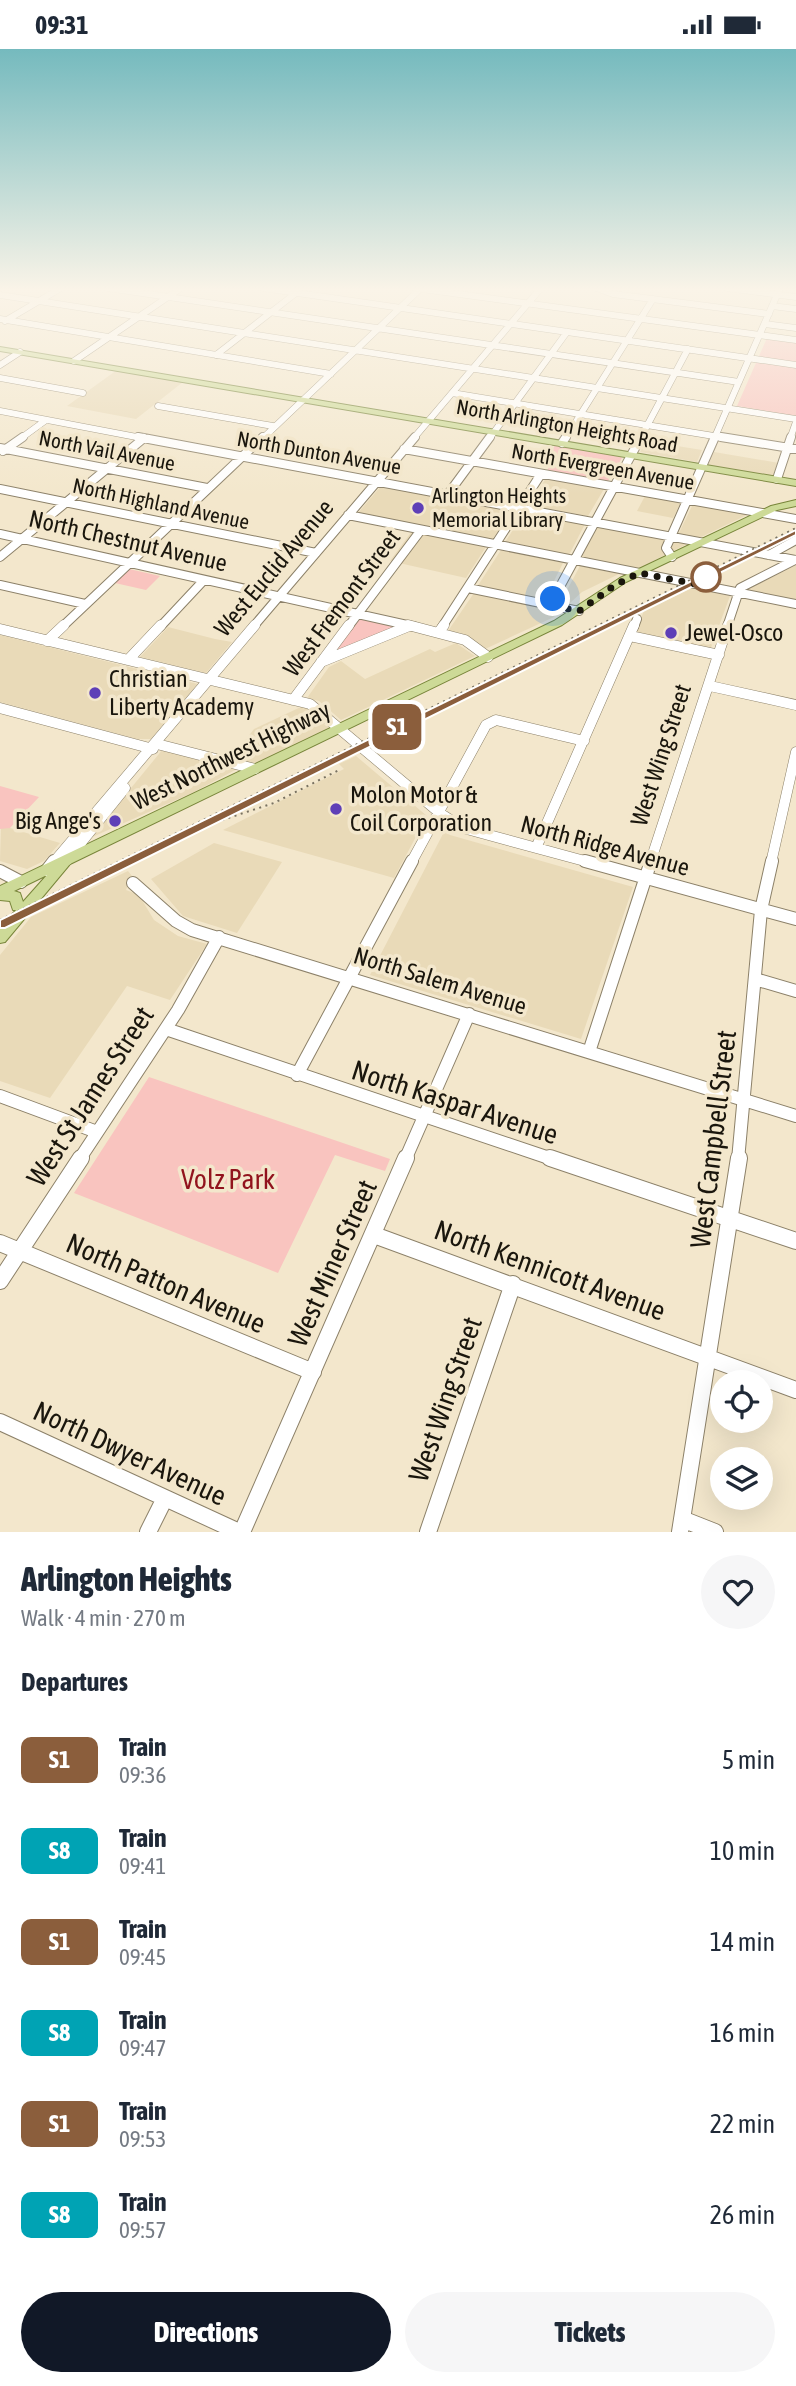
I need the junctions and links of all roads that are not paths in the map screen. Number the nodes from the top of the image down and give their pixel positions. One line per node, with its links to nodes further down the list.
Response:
1 (51, 357): 13 (main road, North Arlington Heights Road)
2 (79, 357): 13 (street)
3 (229, 357): 18 (street)
4 (349, 357): 18 (street)
5 (399, 357): 16 (street)
6 (482, 357): 16 (street, West Euclid Avenue)
7 (549, 357): 19 (street)
8 (573, 357): 14 (street)
9 (616, 357): 14 (street)
10 (684, 357): 17 (street)
11 (745, 357): 12 (street)
12 (750, 358): 15 (street); 21 (street)
13 (74, 361): 26 (main road, North Arlington Heights Road)
14 (612, 363): 17 (street); 22 (street)
15 (796, 365)
16 (473, 368): 19 (street); 24 (street, West Euclid Avenue)
17 (676, 373): 21 (street); 25 (street)
18 (331, 374): 26 (street)
19 (534, 377): 22 (street); 27 (street)
20 (0, 378): 23 (street)
21 (739, 382): 29 (street)
22 (597, 388): 25 (street); 31 (street)
23 (83, 393)
24 (452, 393): 27 (street); 33 (street, West Euclid Avenue)
25 (662, 398): 29 (street); 35 (street)
26 (302, 399): 33 (main road, North Arlington Heights Road); 36 (street)
27 (515, 403): 31 (street); 37 (street)
28 (158, 406): 36 (street)
29 (728, 408): 34 (street); 38 (street)
30 (0, 411): 32 (street, North Dunton Avenue)
31 (580, 414): 35 (street); 40 (street)
32 (46, 420): 39 (street, North Dunton Avenue); 43 (street)
33 (429, 420): 37 (main road, North Arlington Heights Road); 41 (street, West Euclid Avenue)
34 (796, 420): 42 (street)
35 (647, 425): 38 (street); 44 (street)
36 (273, 426): 45 (street)
37 (494, 431): 40 (main road, North Arlington Heights Road); 46 (street)
38 (716, 436): 42 (street); 47 (street)
39 (144, 438): 45 (street, North Dunton Avenue); 48 (street)
40 (562, 443): 44 (main road, North Arlington Heights Road)
41 (404, 449): 46 (street, North Evergreen Avenue); 51 (street, West Euclid Avenue)
42 (792, 449): 50 (street)
43 (2, 450): 48 (street, North Vail Avenue)
44 (631, 455): 47 (main road, North Arlington Heights Road); 53 (street)
45 (241, 456): 51 (street, North Dunton Avenue); 54 (street)
46 (472, 461): 49 (street, North Evergreen Avenue); 56 (street)
47 (702, 467): 50 (main road, North Arlington Heights Road); 57 (street)
48 (107, 469): 54 (street, North Vail Avenue); 58 (street)
49 (541, 474): 53 (street, North Evergreen Avenue); 60 (street)
50 (776, 479): 52 (main road, North Arlington Heights Road)
51 (376, 481): 56 (street, North Dunton Avenue); 62 (street, West Euclid Avenue)
52 (796, 483)
53 (614, 487): 57 (street, North Evergreen Avenue); 64 (street)
54 (207, 488): 65 (street)
55 (0, 489): 58 (street, North Highland Avenue)
56 (448, 494): 60 (street, North Dunton Avenue)
57 (687, 500): 61 (street, North Evergreen Avenue); 68 (street)
58 (66, 502): 65 (street, North Highland Avenue); 69 (street)
59 (796, 503): 61 (main road, West Northwest Highway)
60 (519, 508): 64 (street, North Dunton Avenue); 72 (street)
61 (763, 514): 63 (street, North Evergreen Avenue); 71 (main road, West Northwest Highway)
62 (348, 515): 66 (street); 73 (street, West Euclid Avenue)
63 (796, 519)
64 (594, 522): 68 (street, North Dunton Avenue); 77 (street)
65 (170, 524): 73 (street, North Highland Avenue); 79 (street)
66 (421, 530): 72 (street); 90 (street, West Fremont Street)
67 (0, 534): 69 (street, North Chestnut Avenue)
68 (671, 537): 71 (street, North Dunton Avenue); 76 (street)
69 (21, 540): 75 (street); 79 (street, North Chestnut Avenue)
70 (796, 540): 74 (street)
71 (703, 542): 74 (street, North Dunton Avenue); 76 (main road, West Northwest Highway)
72 (495, 545): 77 (street); 83 (street)
73 (316, 553): 85 (street, West Euclid Avenue)
74 (769, 555): 78 (street, North Dunton Avenue)
75 (0, 557)
76 (673, 557): 80 (main road, West Northwest Highway)
77 (574, 560): 80 (street); 88 (street)
78 (796, 560): 84 (street)
79 (127, 564): 81 (street, North Chestnut Avenue); 86 (street)
80 (639, 573): 84 (street); 89 (main road, West Northwest Highway)
81 (204, 580): 85 (street, North Chestnut Avenue); 99 (street)
82 (0, 585): 86 (street)
83 (468, 588): 88 (street); 94 (street)
84 (738, 593): 87 (street); 97 (street, West Wing Street)
85 (279, 597): 90 (street, North Chestnut Avenue); 101 (street, West Euclid Avenue)
86 (85, 604): 96 (street)
87 (796, 604)
88 (550, 605): 89 (street)
89 (579, 611): 98 (main road, West Northwest Highway)
90 (357, 615): 92 (street, North Chestnut Avenue); 100 (street, West Fremont Street)
91 (637, 619): 95 (street)
92 (409, 626): 94 (street, North Chestnut Avenue); 100 (street)
93 (0, 629): 96 (street, North Ridge Avenue)
94 (439, 632): 98 (street, North Chestnut Avenue)
95 (629, 636): 97 (street); 107 (street)
96 (47, 641): 99 (street, North Ridge Avenue)
97 (719, 655): 102 (street, West Wing Street)
98 (488, 657): 106 (main road, West Northwest Highway)
99 (128, 660): 101 (street, North Ridge Avenue)
100 (321, 662): 103 (street, West Fremont Street)
101 (210, 680): 103 (street, North Ridge Avenue); 108 (street, West Euclid Avenue)
102 (710, 685): 104 (street); 117 (street, West Wing Street)
103 (293, 700): 106 (street, North Ridge Avenue)
104 (796, 705)
105 (0, 708): 108 (street)
106 (340, 729): 110 (main road, West Northwest Highway); 112 (street, North Ridge Avenue)
107 (584, 741): 112 (street); 113 (street)
108 (155, 746): 110 (street); 114 (street, West Euclid Avenue); 115 (street, West Euclid Avenue)
109 (796, 752): 111 (street, West Campbell Street)
110 (255, 769): 114 (main road, West Northwest Highway)
111 (794, 769): 122 (street, West Campbell Street)
112 (441, 814): 113 (street, North Ridge Avenue); 127 (street)
113 (536, 848): 117 (street, North Ridge Avenue)
114 (67, 860): 115 (main road, West Northwest Highway); 126 (main road, West Euclid Avenue)
115 (47, 870): 118 (main road, West Northwest Highway); 121 (main road, West Euclid Avenue)
116 (0, 871): 118 (street)
117 (646, 880): 122 (street, North Ridge Avenue); 132 (street, West Wing Street)
118 (21, 882): 120 (main road, West Northwest Highway)
119 (133, 883): 125 (street, North Salem Avenue)
120 (0, 894): 121 (main road)
121 (18, 906): 124 (main road, West Euclid Avenue)
122 (761, 910): 123 (street, North Ridge Avenue); 128 (street, West Campbell Street)
123 (796, 919)
124 (0, 927)
125 (219, 937): 127 (street, North Salem Avenue); 131 (street, West St James Street)
126 (0, 938)
127 (349, 977): 130 (street, North Salem Avenue); 133 (street)
128 (755, 979): 129 (street); 135 (street, West Campbell Street)
129 (796, 991)
130 (469, 1014): 132 (street, North Salem Avenue); 137 (street, West Miner Street)
131 (166, 1029): 133 (street, North Kaspar Avenue); 138 (street, West St James Street)
132 (589, 1052): 135 (street, North Salem Avenue)
133 (297, 1075): 137 (street, North Kaspar Avenue)
134 (0, 1097): 138 (street)
135 (746, 1101): 136 (street, North Salem Avenue); 139 (street, West Campbell Street)
136 (796, 1116)
137 (425, 1118): 139 (street, North Kaspar Avenue); 140 (street, West Miner Street)
138 (97, 1132): 143 (street, West St James Street)
139 (731, 1219): 141 (street, North Kaspar Avenue); 146 (street, West Campbell Street)
140 (374, 1235): 145 (street, North Kennicott Avenue); 147 (street, West Miner Street)
141 (796, 1241)
142 (0, 1243): 143 (street, North Patton Avenue)
143 (20, 1250): 144 (street, West St James Street); 147 (street, North Patton Avenue)
144 (0, 1281)
145 (513, 1284): 146 (street, North Kennicott Avenue); 154 (street, West Wing Street)
146 (708, 1356): 148 (street, North Kennicott Avenue); 151 (street, West Campbell Street)
147 (313, 1372): 153 (street, West Miner Street)
148 (796, 1390)
149 (0, 1422): 150 (street, North Dwyer Avenue)
150 (165, 1498): 152 (street); 153 (street, North Dwyer Avenue)
151 (681, 1525): 155 (street)
152 (148, 1532)
153 (240, 1532)
154 (428, 1532)
155 (715, 1532)

